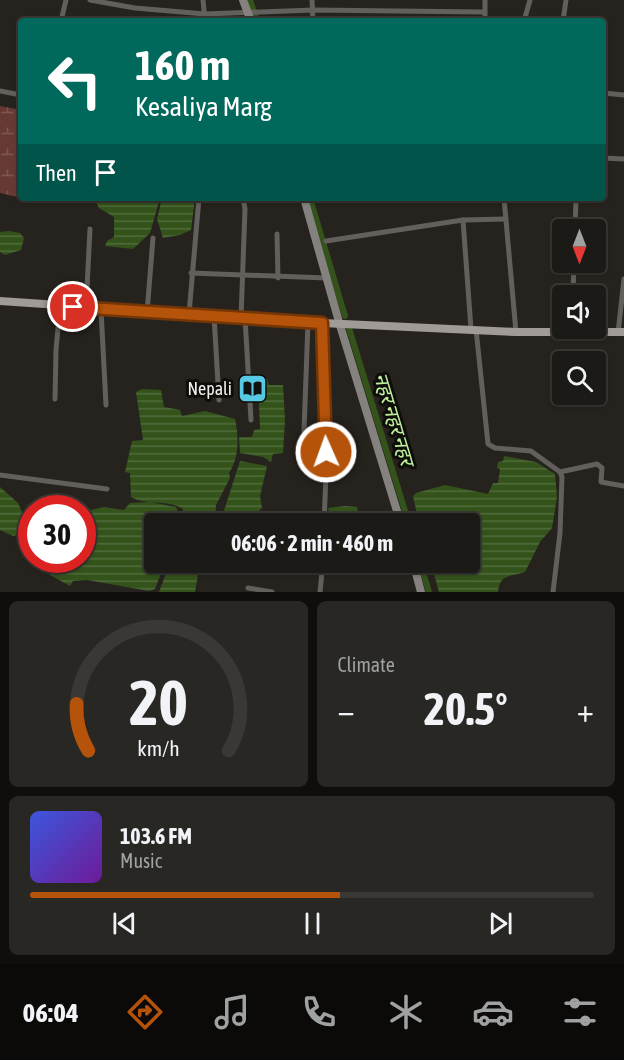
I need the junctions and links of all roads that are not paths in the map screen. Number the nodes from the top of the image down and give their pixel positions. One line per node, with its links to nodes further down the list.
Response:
1 (66, 0): 12 (street)
2 (90, 0): 13 (street)
3 (203, 0): 13 (street)
4 (243, 0): 11 (main road)
5 (312, 0): 9 (street)
6 (485, 0): 10 (street)
7 (530, 0): 16 (street)
8 (566, 0): 17 (street)
9 (313, 10): 10 (street); 11 (street); 14 (street)
10 (484, 12): 15 (street)
11 (251, 15): 13 (street)
12 (62, 18)
13 (205, 18)
14 (314, 18)
15 (485, 18)
16 (525, 18)
17 (563, 18)
18 (0, 91): 20 (street)
19 (606, 93): 21 (street)
20 (18, 94)
21 (624, 94)
22 (606, 158): 23 (street)
23 (624, 159)
24 (199, 201): 36 (street)
25 (243, 201): 37 (street)
26 (305, 201): 39 (main road)
27 (504, 201): 29 (street)
28 (576, 201): 30 (street)
29 (506, 219): 31 (street); 54 (street)
30 (575, 219)
31 (463, 220): 35 (street); 52 (street)
32 (90, 229): 43 (street)
33 (277, 234): 38 (street)
34 (153, 238): 45 (street)
35 (326, 241)
36 (191, 273): 37 (street); 46 (street)
37 (243, 276): 38 (street); 48 (street)
38 (278, 278): 39 (street)
39 (327, 278): 50 (main road)
40 (624, 279): 56 (street)
41 (0, 301): 42 (main road)
42 (60, 306): 43 (main road); 57 (street)
43 (86, 308): 44 (main road)
44 (101, 309): 45 (main road); 59 (street)
45 (147, 313): 46 (main road)
46 (189, 314): 47 (main road)
47 (214, 316): 48 (main road); 58 (street)
48 (243, 318): 49 (main road); 60 (street)
49 (308, 322): 51 (main road); 61 (street)
50 (339, 322): 51 (main road); 52 (main road); 67 (main road)
51 (322, 323): 66 (street)
52 (474, 329): 54 (main road); 62 (street)
53 (552, 331): 54 (main road)
54 (516, 332)
55 (606, 332): 56 (main road)
56 (621, 332)
57 (55, 399)
58 (219, 400)
59 (106, 405)
60 (251, 420)
61 (303, 458)
62 (560, 472): 64 (street); 74 (street)
63 (0, 475): 65 (street)
64 (624, 486)
65 (107, 489)
66 (324, 513)
67 (398, 513)
68 (322, 573): 72 (street)
69 (416, 573): 73 (main road)
70 (248, 588): 71 (street)
71 (272, 592)
72 (320, 592)
73 (421, 592)
74 (553, 592)

